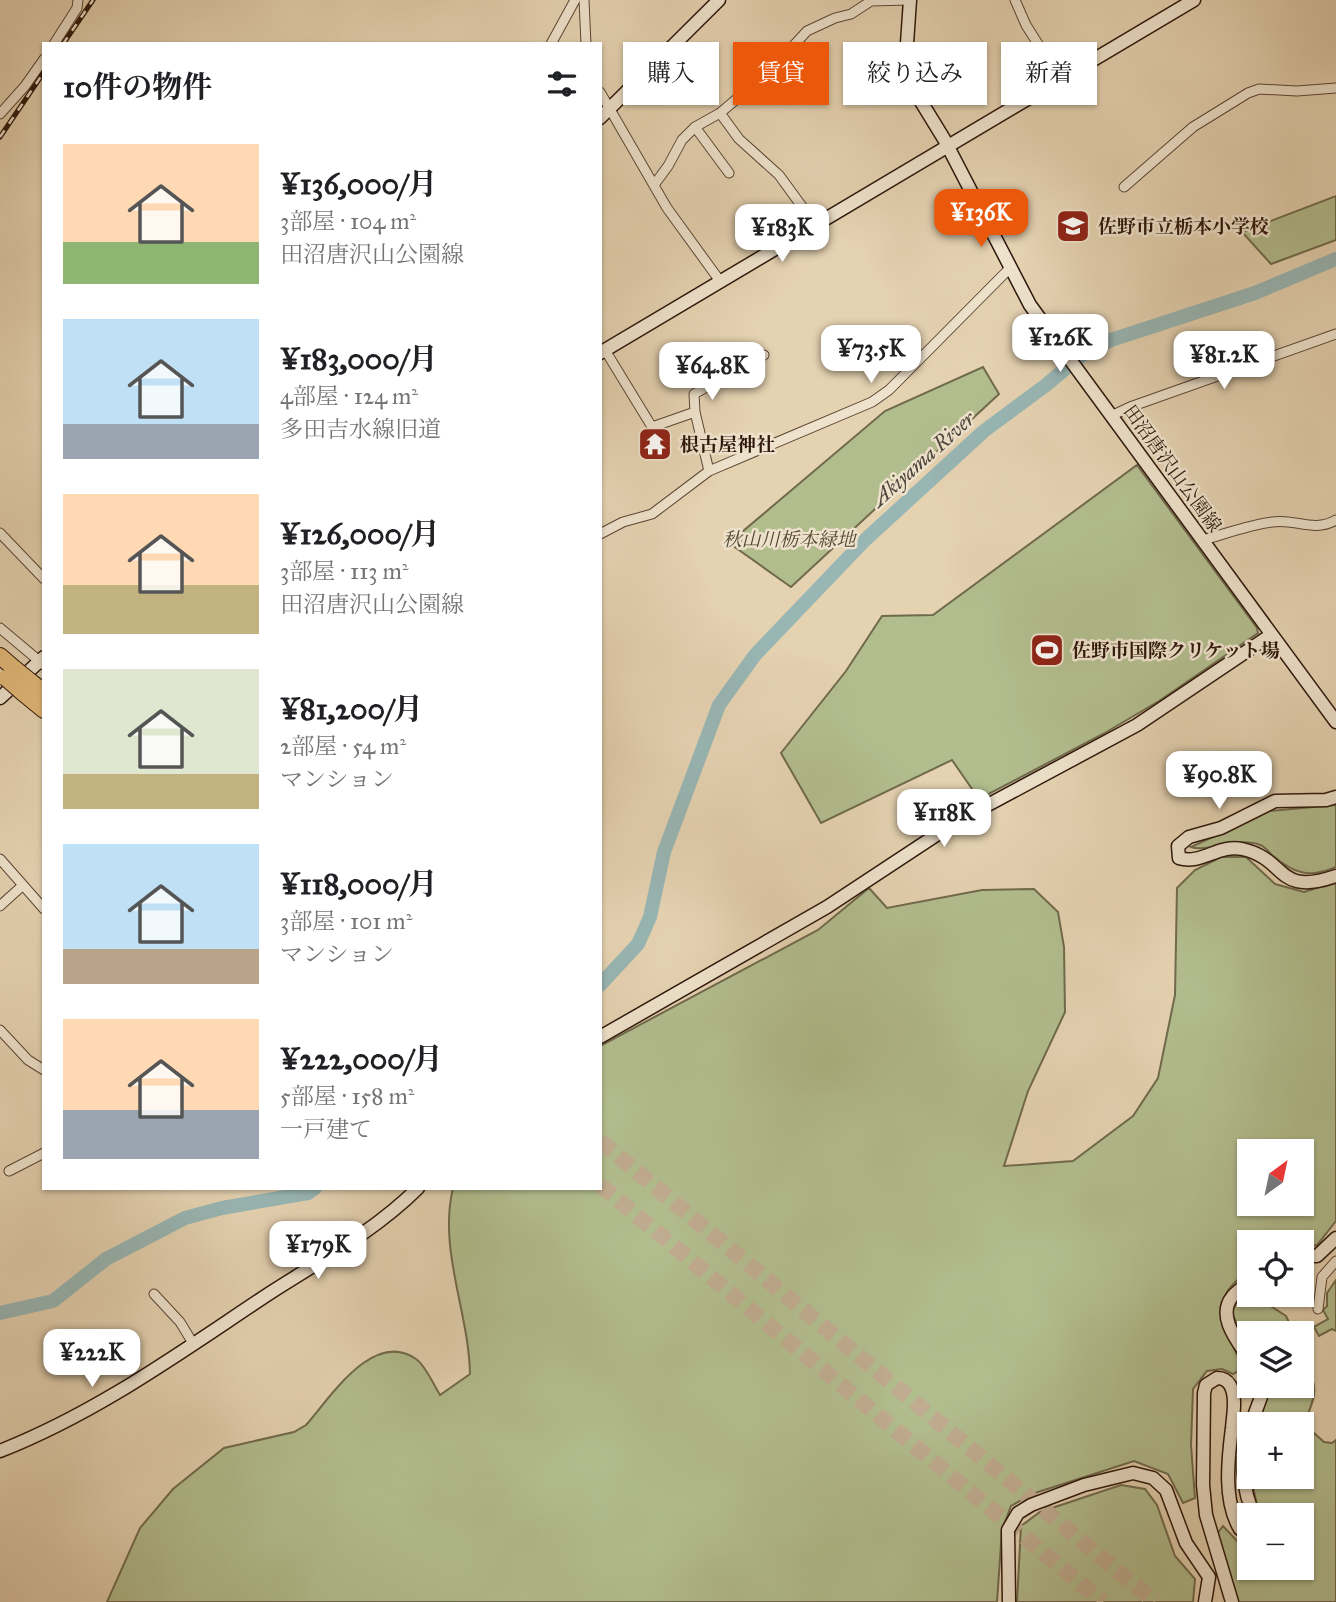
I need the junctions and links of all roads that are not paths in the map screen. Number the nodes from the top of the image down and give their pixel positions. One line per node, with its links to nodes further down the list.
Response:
1 (78, 0): 9 (street)
2 (575, 0): 10 (street)
3 (584, 0): 11 (street)
4 (719, 0): 17 (main road)
5 (870, 0): 6 (street); 18 (street)
6 (910, 0): 21 (main road, 田沼唐沢山公園線)
7 (1015, 0): 12 (street)
8 (1194, 0): 13 (main road)
9 (55, 42)
10 (552, 42)
11 (586, 42)
12 (1037, 42)
13 (1097, 57)
14 (42, 62): 19 (street)
15 (1336, 88): 24 (street)
16 (1015, 105): 21 (main road)
17 (604, 113): 23 (street)
18 (720, 113): 20 (street); 25 (street)
19 (0, 114)
20 (695, 127): 22 (street); 23 (street)
21 (946, 145): 25 (main road); 26 (main road, 田沼唐沢山公園線)
22 (729, 173)
23 (654, 185): 27 (street)
24 (1125, 187)
25 (814, 223): 27 (main road)
26 (1009, 269): 32 (main road, 田沼唐沢山公園線); 33 (street)
27 (720, 281): 29 (main road)
28 (1336, 334): 32 (street)
29 (602, 351): 31 (street)
30 (764, 355): 31 (street)
31 (695, 411): 33 (street)
32 (1111, 416): 37 (main road, 田沼唐沢山公園線)
33 (709, 471): 36 (street)
34 (1336, 520): 37 (street)
35 (0, 533): 38 (street)
36 (602, 533)
37 (1203, 540): 40 (main road, 田沼唐沢山公園線)
38 (42, 577)
39 (0, 628): 42 (street)
40 (1271, 635): 48 (main road, 田沼唐沢山公園線); 56 (main road)
41 (0, 656): 43 (highway)
42 (42, 661): 46 (main road)
43 (7, 673): 44 (highway, bridge)
44 (27, 687): 45 (highway); 47 (highway)
45 (42, 691)
46 (0, 698)
47 (42, 707)
48 (1336, 722)
49 (1336, 797): 51 (main road)
50 (0, 859): 52 (street)
51 (1336, 876)
52 (22, 886): 53 (street); 54 (street)
53 (0, 906)
54 (42, 907)
55 (0, 1030): 57 (street)
56 (602, 1036)
57 (42, 1069)
58 (42, 1154): 59 (street)
59 (9, 1171)
60 (415, 1190): 68 (main road)
61 (1336, 1238): 62 (main road)
62 (1314, 1255)
63 (1336, 1262): 66 (street)
64 (154, 1294): 68 (street)
65 (1237, 1295): 67 (main road)
66 (1318, 1309)
67 (1237, 1338)
68 (194, 1345): 69 (main road)
69 (0, 1451)
70 (1237, 1524): 73 (main road)
71 (1007, 1599): 72 (main road)
72 (1205, 1602)
73 (1232, 1602)

